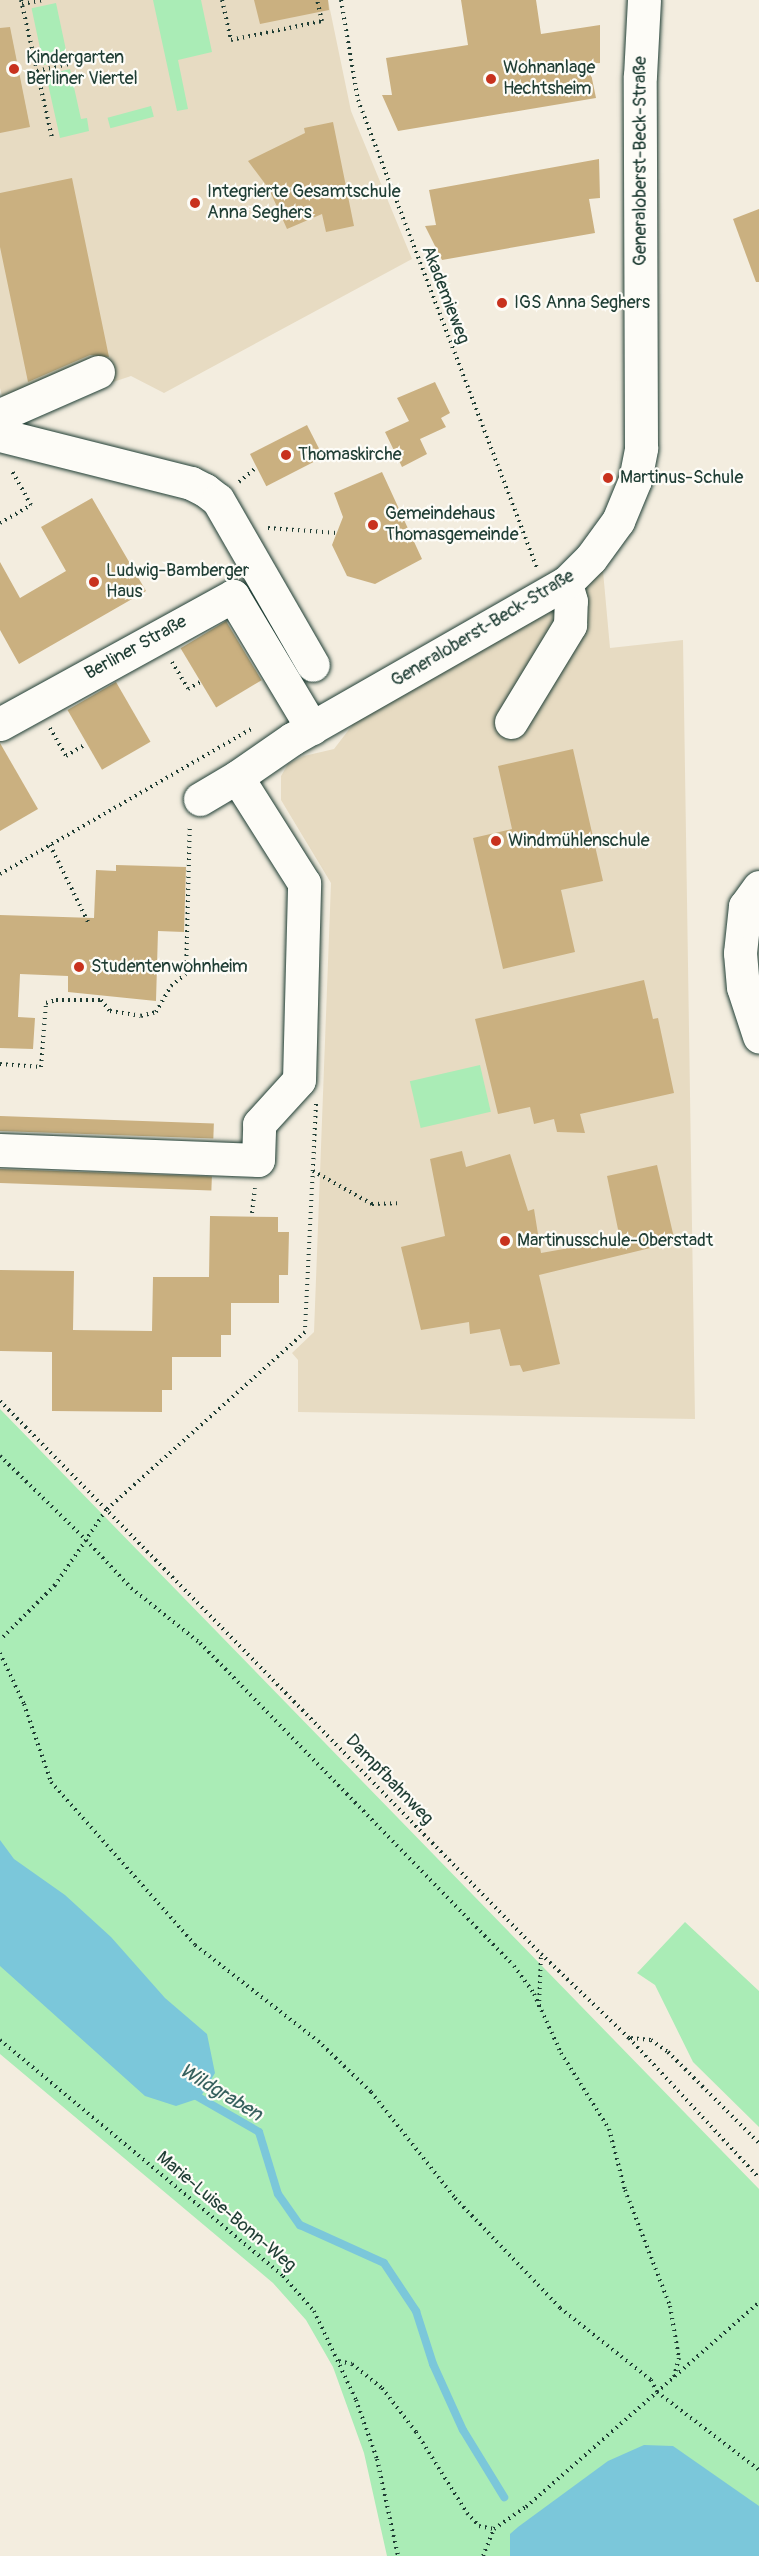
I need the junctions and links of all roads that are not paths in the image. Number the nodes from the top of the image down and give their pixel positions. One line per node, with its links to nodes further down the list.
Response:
1 (645, 0): 5 (street, Generaloberst-Beck-Straße)
2 (98, 372): 3 (street)
3 (0, 415)
4 (3, 446): 6 (street)
5 (556, 588): 7 (street); 9 (street, Generaloberst-Beck-Straße)
6 (314, 665)
7 (511, 722)
8 (0, 724): 9 (street, Berliner Straße)
9 (312, 728): 10 (street, Generaloberst-Beck-Straße)
10 (237, 777): 11 (street, Generaloberst-Beck-Straße); 14 (street)
11 (200, 799)
12 (759, 887): 13 (street)
13 (759, 1036)
14 (0, 1150)

